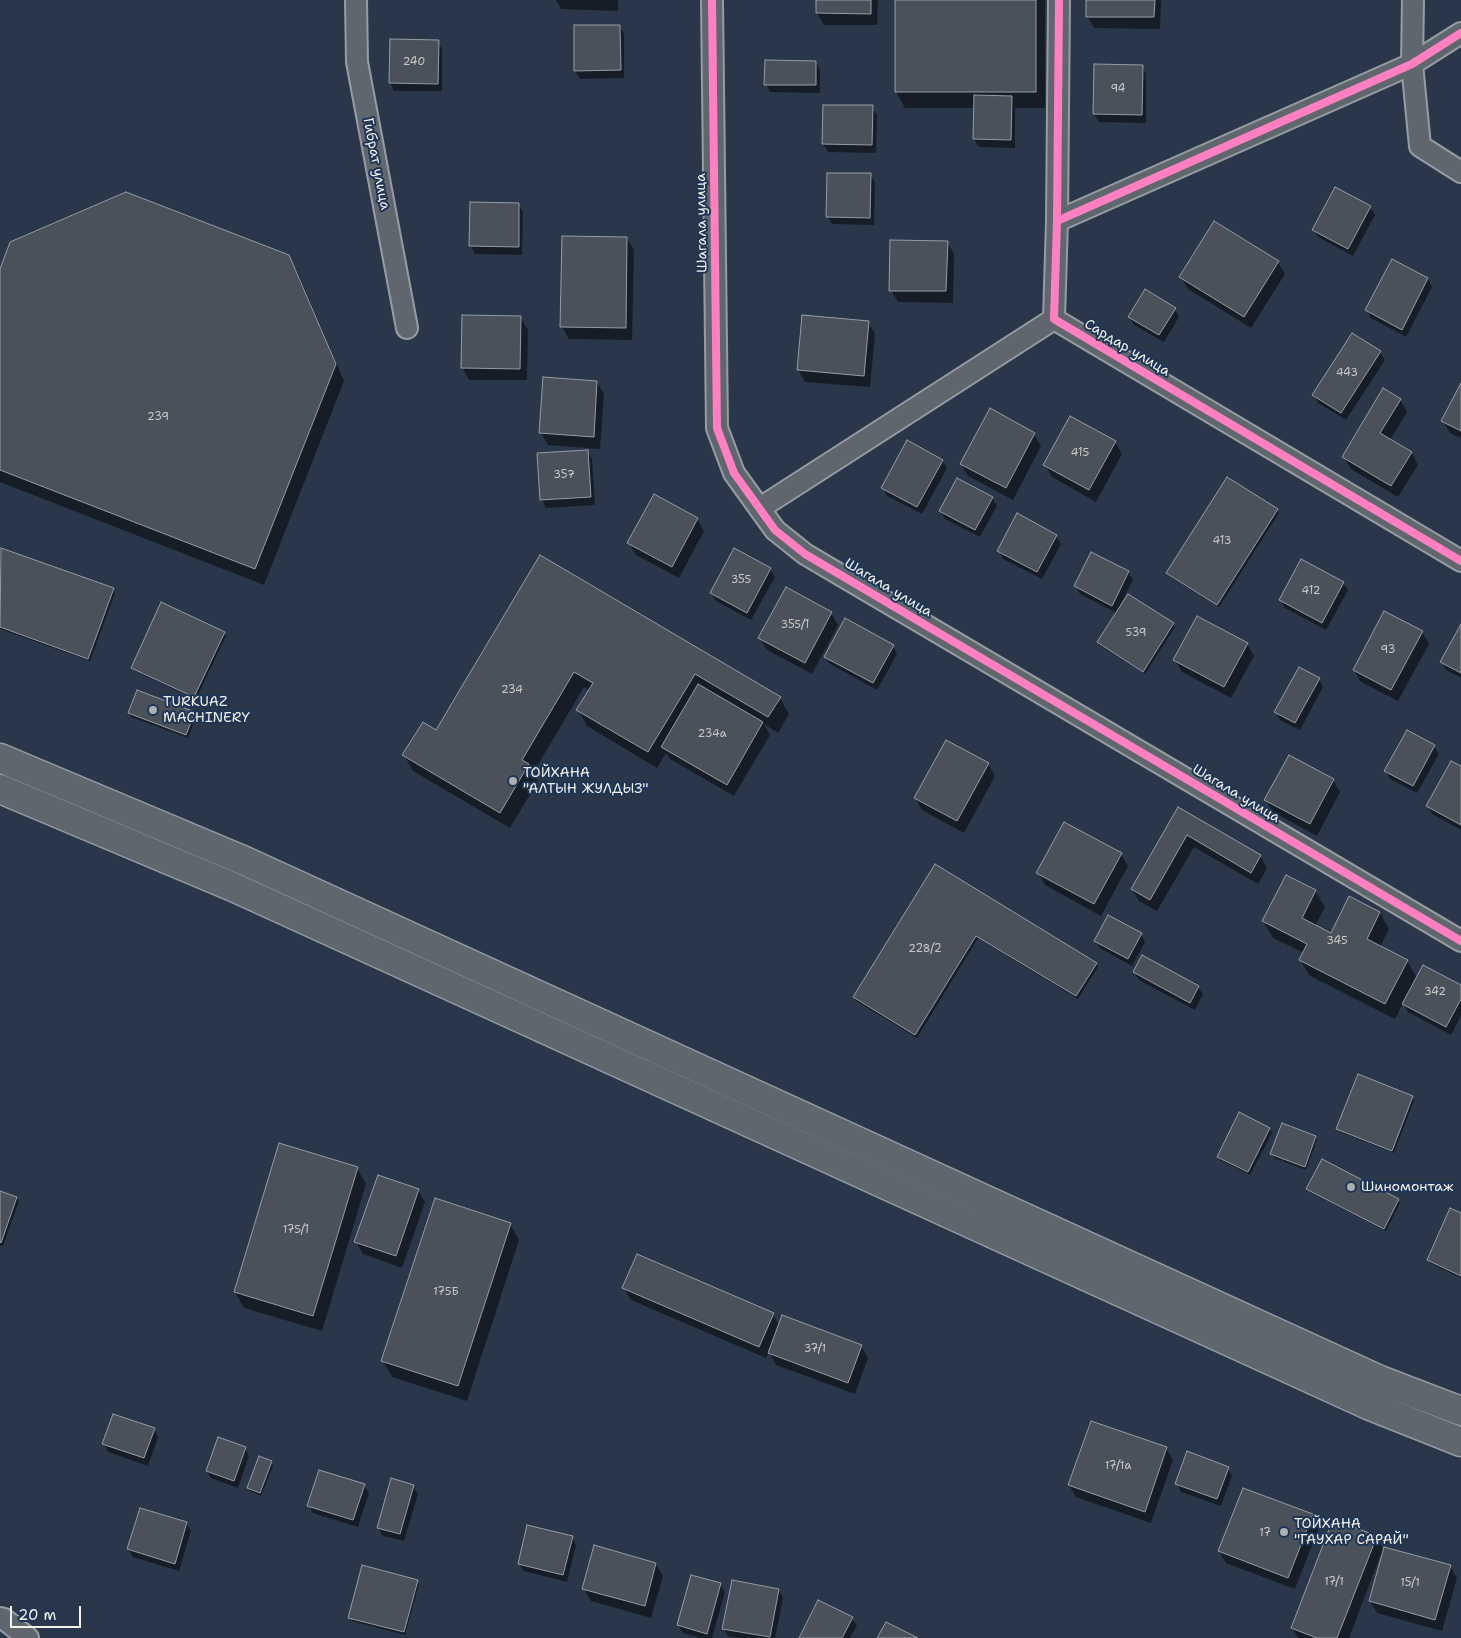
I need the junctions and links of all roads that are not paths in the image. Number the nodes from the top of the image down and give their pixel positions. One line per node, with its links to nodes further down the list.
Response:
1 (356, 0): 10 (street, Гибрат улица)
2 (712, 0): 11 (street, Шагала улица)
3 (1059, 0): 8 (street)
4 (1413, 0): 6 (street)
5 (1461, 33): 6 (street)
6 (1412, 64): 7 (street); 8 (street)
7 (1461, 172)
8 (1058, 221): 9 (street)
9 (1054, 319): 11 (street); 12 (street, Сардар улица)
10 (407, 328)
11 (760, 508): 15 (street, Шагала улица)
12 (1461, 561)
13 (0, 758): 16 (highway)
14 (0, 789): 17 (highway)
15 (1461, 942)
16 (1461, 1411)
17 (1461, 1442)
18 (0, 1618): 19 (street)
19 (28, 1638)

